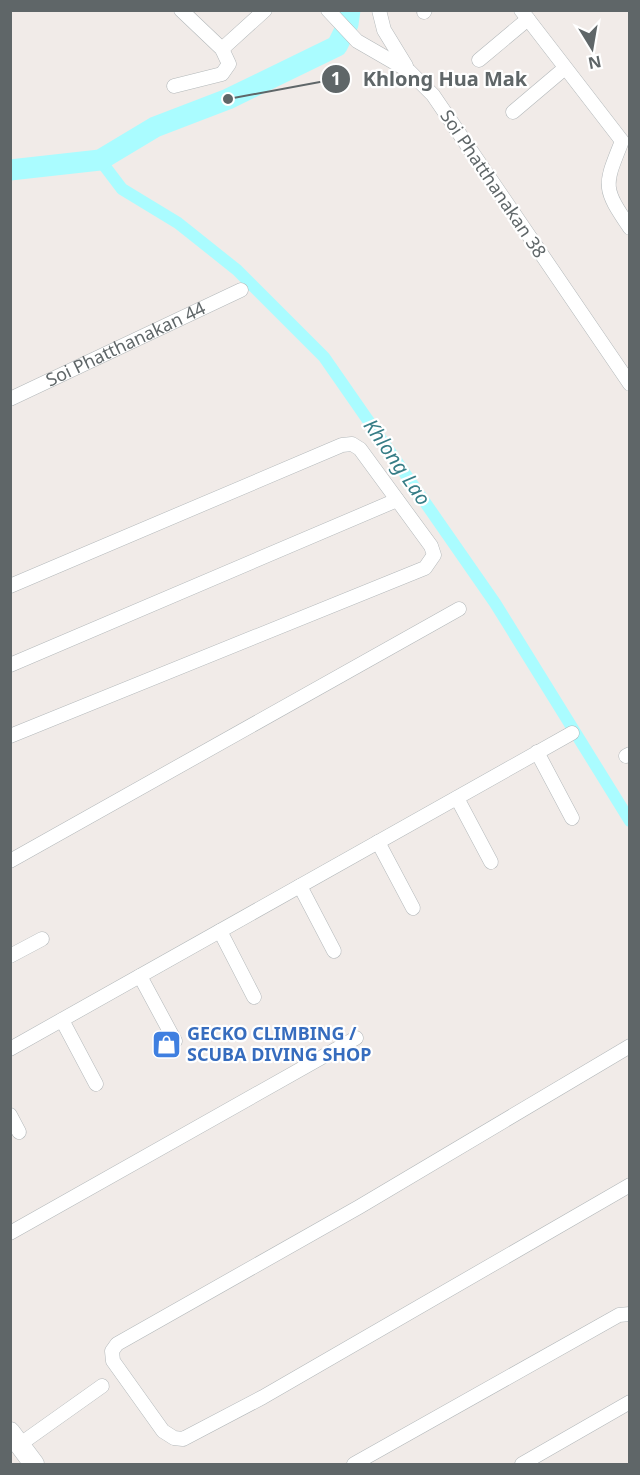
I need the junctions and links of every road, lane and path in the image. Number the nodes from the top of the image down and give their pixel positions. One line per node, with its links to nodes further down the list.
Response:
1 (181, 10): 6 (street)
2 (265, 10): 6 (street)
3 (379, 10): 9 (street)
4 (329, 11): 9 (street, Soi Phatthanakan 38)
5 (524, 15): 7 (street); 8 (street)
6 (222, 49): 10 (street)
7 (479, 60)
8 (565, 68): 11 (street); 12 (street)
9 (409, 70): 15 (street, Soi Phatthanakan 38)
10 (174, 86)
11 (513, 112)
12 (626, 145): 13 (street)
13 (630, 228)
14 (241, 290): 16 (street, Soi Phatthanakan 44)
15 (630, 384)
16 (10, 399)
17 (397, 500): 18 (street); 20 (street); 22 (street)
18 (10, 586)
19 (459, 609): 27 (street)
20 (10, 665)
21 (572, 733): 23 (street)
22 (10, 736)
23 (537, 753): 24 (street); 25 (street)
24 (457, 798): 26 (street); 28 (street)
25 (572, 818)
26 (378, 842): 29 (street); 30 (street)
27 (10, 861)
28 (491, 862)
29 (300, 886): 31 (street); 33 (street)
30 (413, 908)
31 (220, 931): 35 (street); 36 (street)
32 (42, 939): 34 (street)
33 (334, 951)
34 (10, 956)
35 (140, 976): 37 (street); 39 (street)
36 (254, 997)
37 (62, 1020): 41 (street); 42 (street)
38 (356, 1038): 46 (street)
39 (175, 1041)
40 (630, 1046): 45 (street)
41 (10, 1049)
42 (96, 1084)
43 (10, 1115): 44 (street)
44 (20, 1132)
45 (630, 1185)
46 (10, 1233)
47 (630, 1314): 52 (street)
48 (102, 1386): 50 (street)
49 (630, 1402): 53 (street)
50 (15, 1438): 51 (street)
51 (34, 1464)
52 (354, 1464)
53 (522, 1464)

